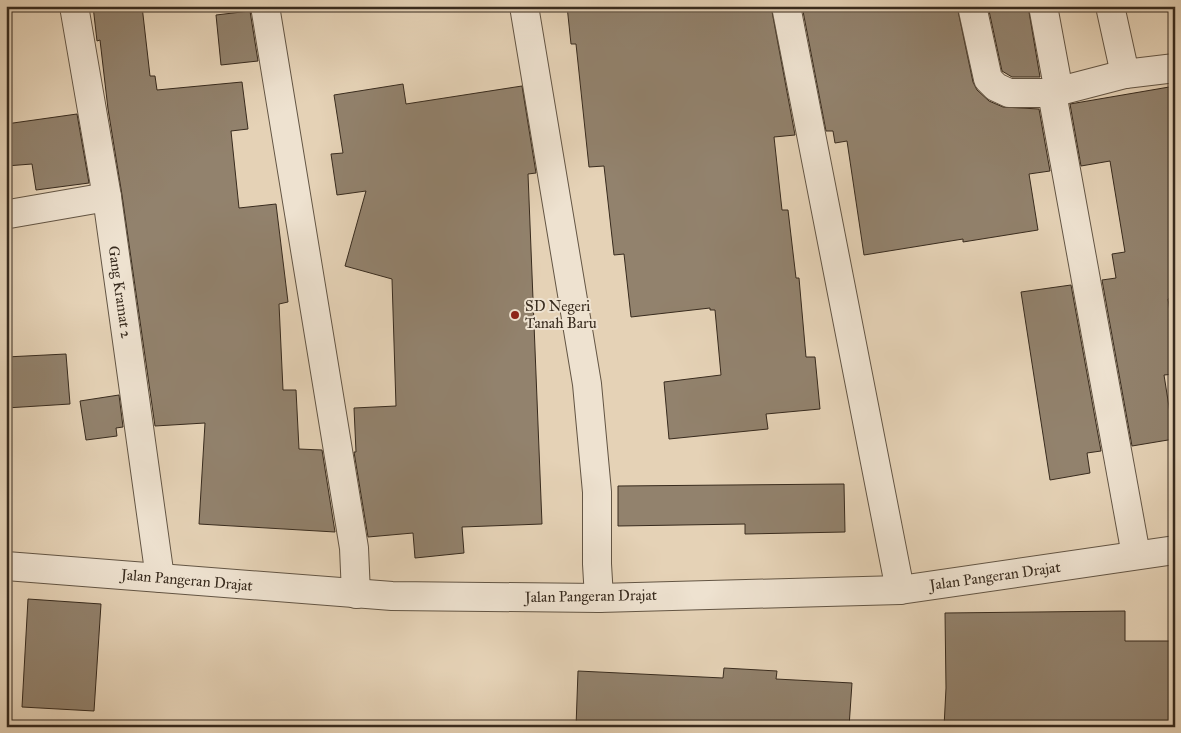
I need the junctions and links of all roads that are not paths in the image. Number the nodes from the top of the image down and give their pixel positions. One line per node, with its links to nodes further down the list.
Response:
1 (74, 6): 11 (street, Gang Kramat 2)
2 (265, 6): 18 (street)
3 (524, 6): 19 (street)
4 (786, 6): 17 (street)
5 (972, 6): 10 (street)
6 (1043, 6): 10 (street)
7 (1110, 6): 9 (street)
8 (1175, 68): 9 (street)
9 (1124, 74): 10 (street)
10 (1055, 92): 14 (street)
11 (107, 197): 12 (street); 16 (street, Gang Kramat 2)
12 (9, 214)
13 (1175, 550): 14 (street, Jalan Pangeran Drajat)
14 (1136, 555): 17 (street, Jalan Pangeran Drajat)
15 (6, 566): 16 (street, Jalan Pangeran Drajat)
16 (160, 578): 18 (street, Jalan Pangeran Drajat)
17 (900, 590): 19 (street, Jalan Pangeran Drajat)
18 (356, 594): 19 (street, Jalan Pangeran Drajat)
19 (599, 598)

